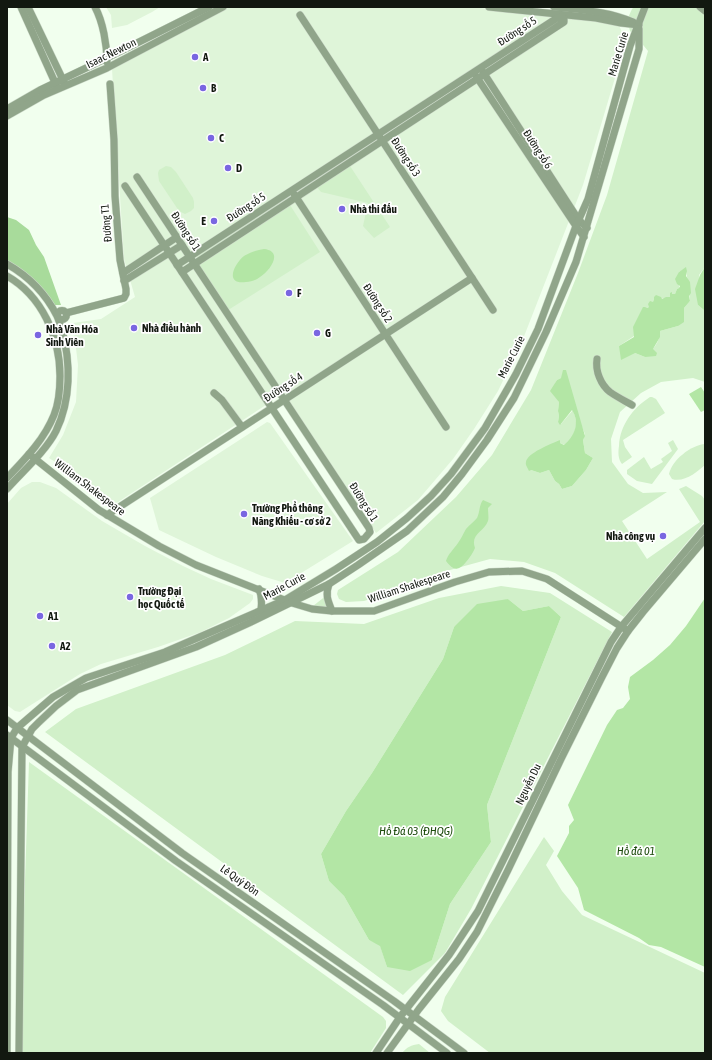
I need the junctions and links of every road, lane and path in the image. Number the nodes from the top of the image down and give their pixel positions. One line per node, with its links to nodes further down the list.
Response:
1 (21, 7): 18 (street)
2 (28, 7): 16 (street)
3 (95, 7): 13 (street)
4 (209, 7): 13 (street, Isaac Newton)
5 (223, 7): 14 (street, Isaac Newton)
6 (489, 7): 12 (street)
7 (554, 7): 12 (street)
8 (645, 7): 12 (street)
9 (700, 7): 10 (street)
10 (705, 11)
11 (300, 15): 21 (street, Đường số 3)
12 (639, 25): 26 (street, Marie Curie); 27 (street, Marie Curie)
13 (107, 58): 14 (street); 16 (street, Isaac Newton)
14 (107, 68): 16 (street, Isaac Newton)
15 (479, 73): 15 (street, Đường số 5); 21 (street, Đường số 5); 26 (street, Đường số 6)
16 (64, 83): 18 (street, Isaac Newton)
17 (110, 84): 38 (street, Đường T1)
18 (57, 86): 19 (street, Isaac Newton); 20 (street, Isaac Newton)
19 (7, 109)
20 (7, 116)
21 (380, 138): 24 (street, Đường số 5); 25 (street, Đường số 5); 40 (street, Đường số 3)
22 (137, 177): 28 (street, Đường số 1)
23 (125, 186): 31 (street, Đường số 1)
24 (292, 190): 25 (street, Đường số 2); 33 (street, Đường số 5)
25 (296, 197): 35 (street, Đường số 5); 45 (street, Đường số 2)
26 (577, 222): 27 (street, Đường số 6); 29 (street, Đường số 6); 47 (street, Marie Curie)
27 (587, 228): 29 (street, Marie Curie)
28 (177, 237): 30 (street, Đường số 1); 31 (street)
29 (584, 237): 48 (street, Marie Curie)
30 (182, 245): 32 (street); 33 (street, Đường số 1)
31 (164, 246): 32 (street, Đường số 1); 38 (street)
32 (169, 253): 36 (street, Đường số 1); 41 (street)
33 (190, 257): 35 (street, Đường số 1); 36 (street, Đường số 5)
34 (7, 264): 43 (street)
35 (194, 264): 37 (street, Đường số 5); 50 (street, Đường số 1)
36 (177, 265): 37 (street, Đường số 1)
37 (182, 272): 52 (street, Đường số 1)
38 (123, 273): 41 (street, Đường T1)
39 (7, 276): 44 (street)
40 (472, 278): 42 (street, Đường số 3); 45 (street, Đường số 4)
41 (124, 282): 43 (street, Đường T1)
42 (493, 310)
43 (58, 317): 44 (street); 55 (street)
44 (49, 322): 55 (street)
45 (385, 334): 50 (street, Đường số 4); 54 (street, Đường số 2)
46 (597, 359): 51 (street)
47 (516, 374): 48 (street); 63 (street, Marie Curie)
48 (523, 379): 61 (street, Marie Curie)
49 (214, 393): 53 (street)
50 (284, 400): 52 (street, Đường số 4); 52 (street, Đường số 1)
51 (632, 405)
52 (272, 408): 53 (street, Đường số 4)
53 (242, 427): 58 (street, Đường số 4)
54 (446, 427)
55 (32, 457): 56 (street); 57 (street); 58 (street, William Shakespeare)
56 (7, 478)
57 (7, 489)
58 (107, 515): 62 (street, William Shakespeare)
59 (705, 528): 67 (street, Nguyễn Du)
60 (705, 539): 68 (street, Nguyễn Du)
61 (329, 584): 64 (street, Marie Curie); 66 (street)
62 (259, 589): 63 (street, William Shakespeare); 65 (street)
63 (285, 600): 64 (street, William Shakespeare); 65 (street, Marie Curie)
64 (292, 603): 66 (street, William Shakespeare); 72 (street, Marie Curie)
65 (261, 610): 70 (street, Marie Curie)
66 (332, 611): 67 (street, William Shakespeare)
67 (621, 627): 68 (street, William Shakespeare); 82 (street, Nguyễn Du)
68 (628, 632): 83 (street, Nguyễn Du)
69 (7, 720): 70 (street, Lê Quý Đôn)
70 (17, 728): 71 (street, Marie Curie); 72 (street, Lê Quý Đôn)
71 (9, 736): 73 (street, Lê Quý Đôn); 74 (street)
72 (28, 736): 73 (street, Marie Curie); 76 (street, Lê Quý Đôn)
73 (22, 746): 75 (street); 77 (street, Lê Quý Đôn)
74 (8, 837): 75 (street); 86 (street)
75 (21, 837): 87 (street)
76 (182, 853): 77 (street); 78 (street, Lê Quý Đôn)
77 (176, 861): 79 (street, Lê Quý Đôn)
78 (225, 883): 79 (street); 80 (street, Lê Quý Đôn)
79 (220, 892): 81 (street, Lê Quý Đôn)
80 (279, 920): 81 (street); 82 (street, Lê Quý Đôn)
81 (274, 929): 84 (street, Lê Quý Đôn)
82 (406, 1010): 83 (street, Lê Quý Đôn); 84 (street, Nguyễn Du)
83 (414, 1016): 85 (street, Nguyễn Du); 91 (street, Lê Quý Đôn)
84 (400, 1017): 85 (street, Lê Quý Đôn); 88 (street, Nguyễn Du)
85 (408, 1024): 89 (street, Nguyễn Du); 90 (street, Lê Quý Đôn)
86 (7, 1053)
87 (19, 1053)
88 (376, 1053)
89 (387, 1053)
90 (447, 1053)
91 (464, 1053)

